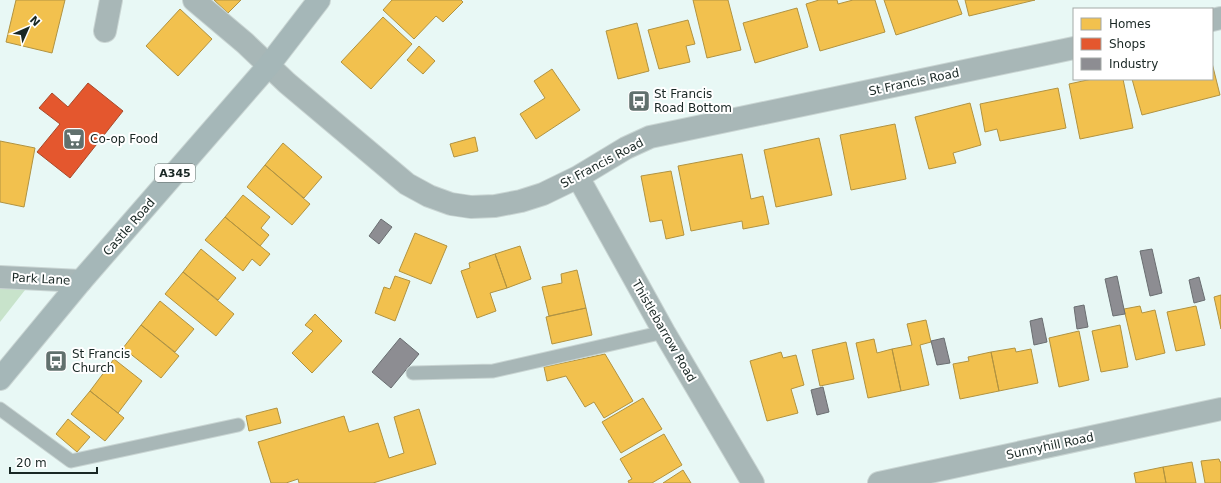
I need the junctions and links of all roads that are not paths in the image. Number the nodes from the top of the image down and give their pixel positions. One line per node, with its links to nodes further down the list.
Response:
1 (111, 0): 4 (street)
2 (194, 0): 6 (street, St Francis Road)
3 (319, 0): 6 (main road, Castle Road / A345)
4 (105, 31)
5 (1073, 48): 7 (street, St Francis Road)
6 (269, 65): 7 (street, St Francis Road); 9 (main road, Castle Road / A345)
7 (578, 177): 10 (street, Thistlebarrow Road)
8 (0, 277): 9 (street, Park Lane)
9 (81, 281): 12 (main road, Castle Road / A345)
10 (664, 332): 11 (lane); 16 (street, Thistlebarrow Road)
11 (413, 373)
12 (0, 379)
13 (0, 409): 15 (lane)
14 (1221, 409): 17 (street, Sunnyhill Road)
15 (238, 425)
16 (753, 483)
17 (879, 483)

